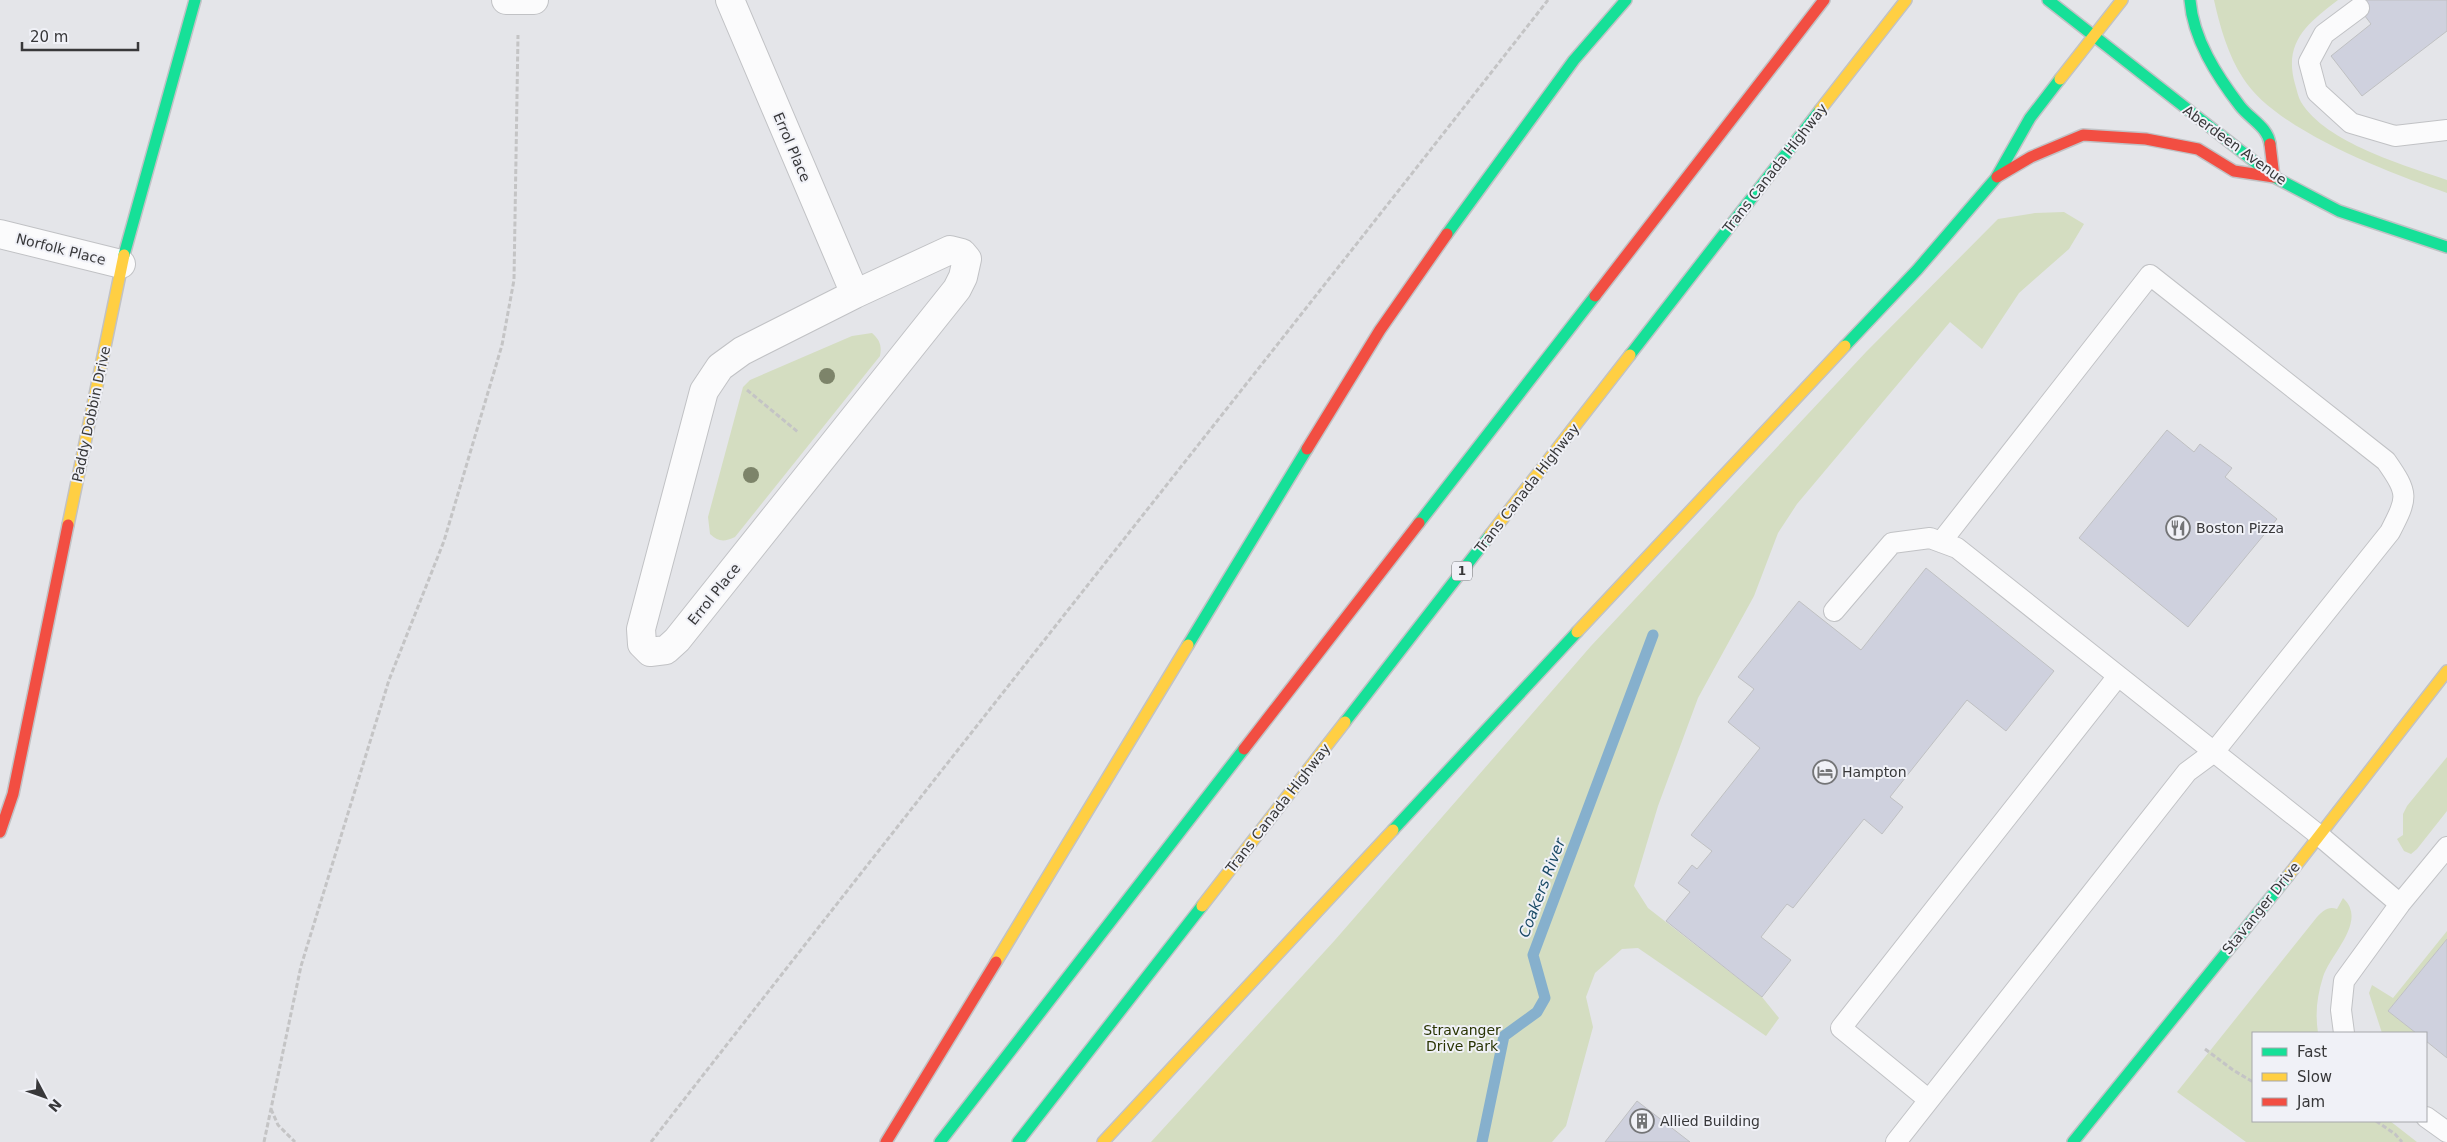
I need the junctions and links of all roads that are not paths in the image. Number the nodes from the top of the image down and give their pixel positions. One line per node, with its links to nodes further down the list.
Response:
1 (195, 0): 18 (main road, Paddy Dobbin Drive)
2 (506, 0): 3 (street)
3 (534, 0)
4 (730, 0): 19 (street, Errol Place)
5 (1626, 0): 33 (main road)
6 (1824, 0): 34 (main road)
7 (1906, 0): 35 (main road, Trans Canada Highway / 1)
8 (2048, 0): 12 (main road, Aberdeen Avenue)
9 (2122, 0): 12 (main road)
10 (2190, 0): 14 (main road)
11 (2359, 8): 13 (lane)
12 (2092, 36): 14 (main road, Aberdeen Avenue); 15 (main road)
13 (2447, 130)
14 (2274, 177): 15 (main road); 17 (main road, Aberdeen Avenue)
15 (1996, 178): 36 (main road)
16 (0, 234): 18 (street, Norfolk Place)
17 (2447, 247)
18 (122, 264): 25 (main road, Paddy Dobbin Drive)
19 (855, 294): 19 (street, Errol Place)
20 (1941, 542): 21 (lane); 23 (lane); 24 (lane)
21 (1834, 611)
22 (2447, 671): 26 (main road, Stavanger Drive)
23 (2118, 676): 24 (lane); 30 (lane)
24 (2214, 752): 26 (lane); 30 (lane)
25 (0, 832)
26 (2320, 836): 28 (lane); 38 (main road, Stavanger Drive)
27 (2447, 847): 28 (lane)
28 (2400, 904): 29 (lane)
29 (2344, 1032)
30 (1929, 1100): 37 (lane)
31 (2427, 1118): 32 (lane)
32 (2447, 1132)
33 (886, 1142)
34 (940, 1142)
35 (1018, 1142)
36 (1103, 1142)
37 (1896, 1142)
38 (2073, 1142)

